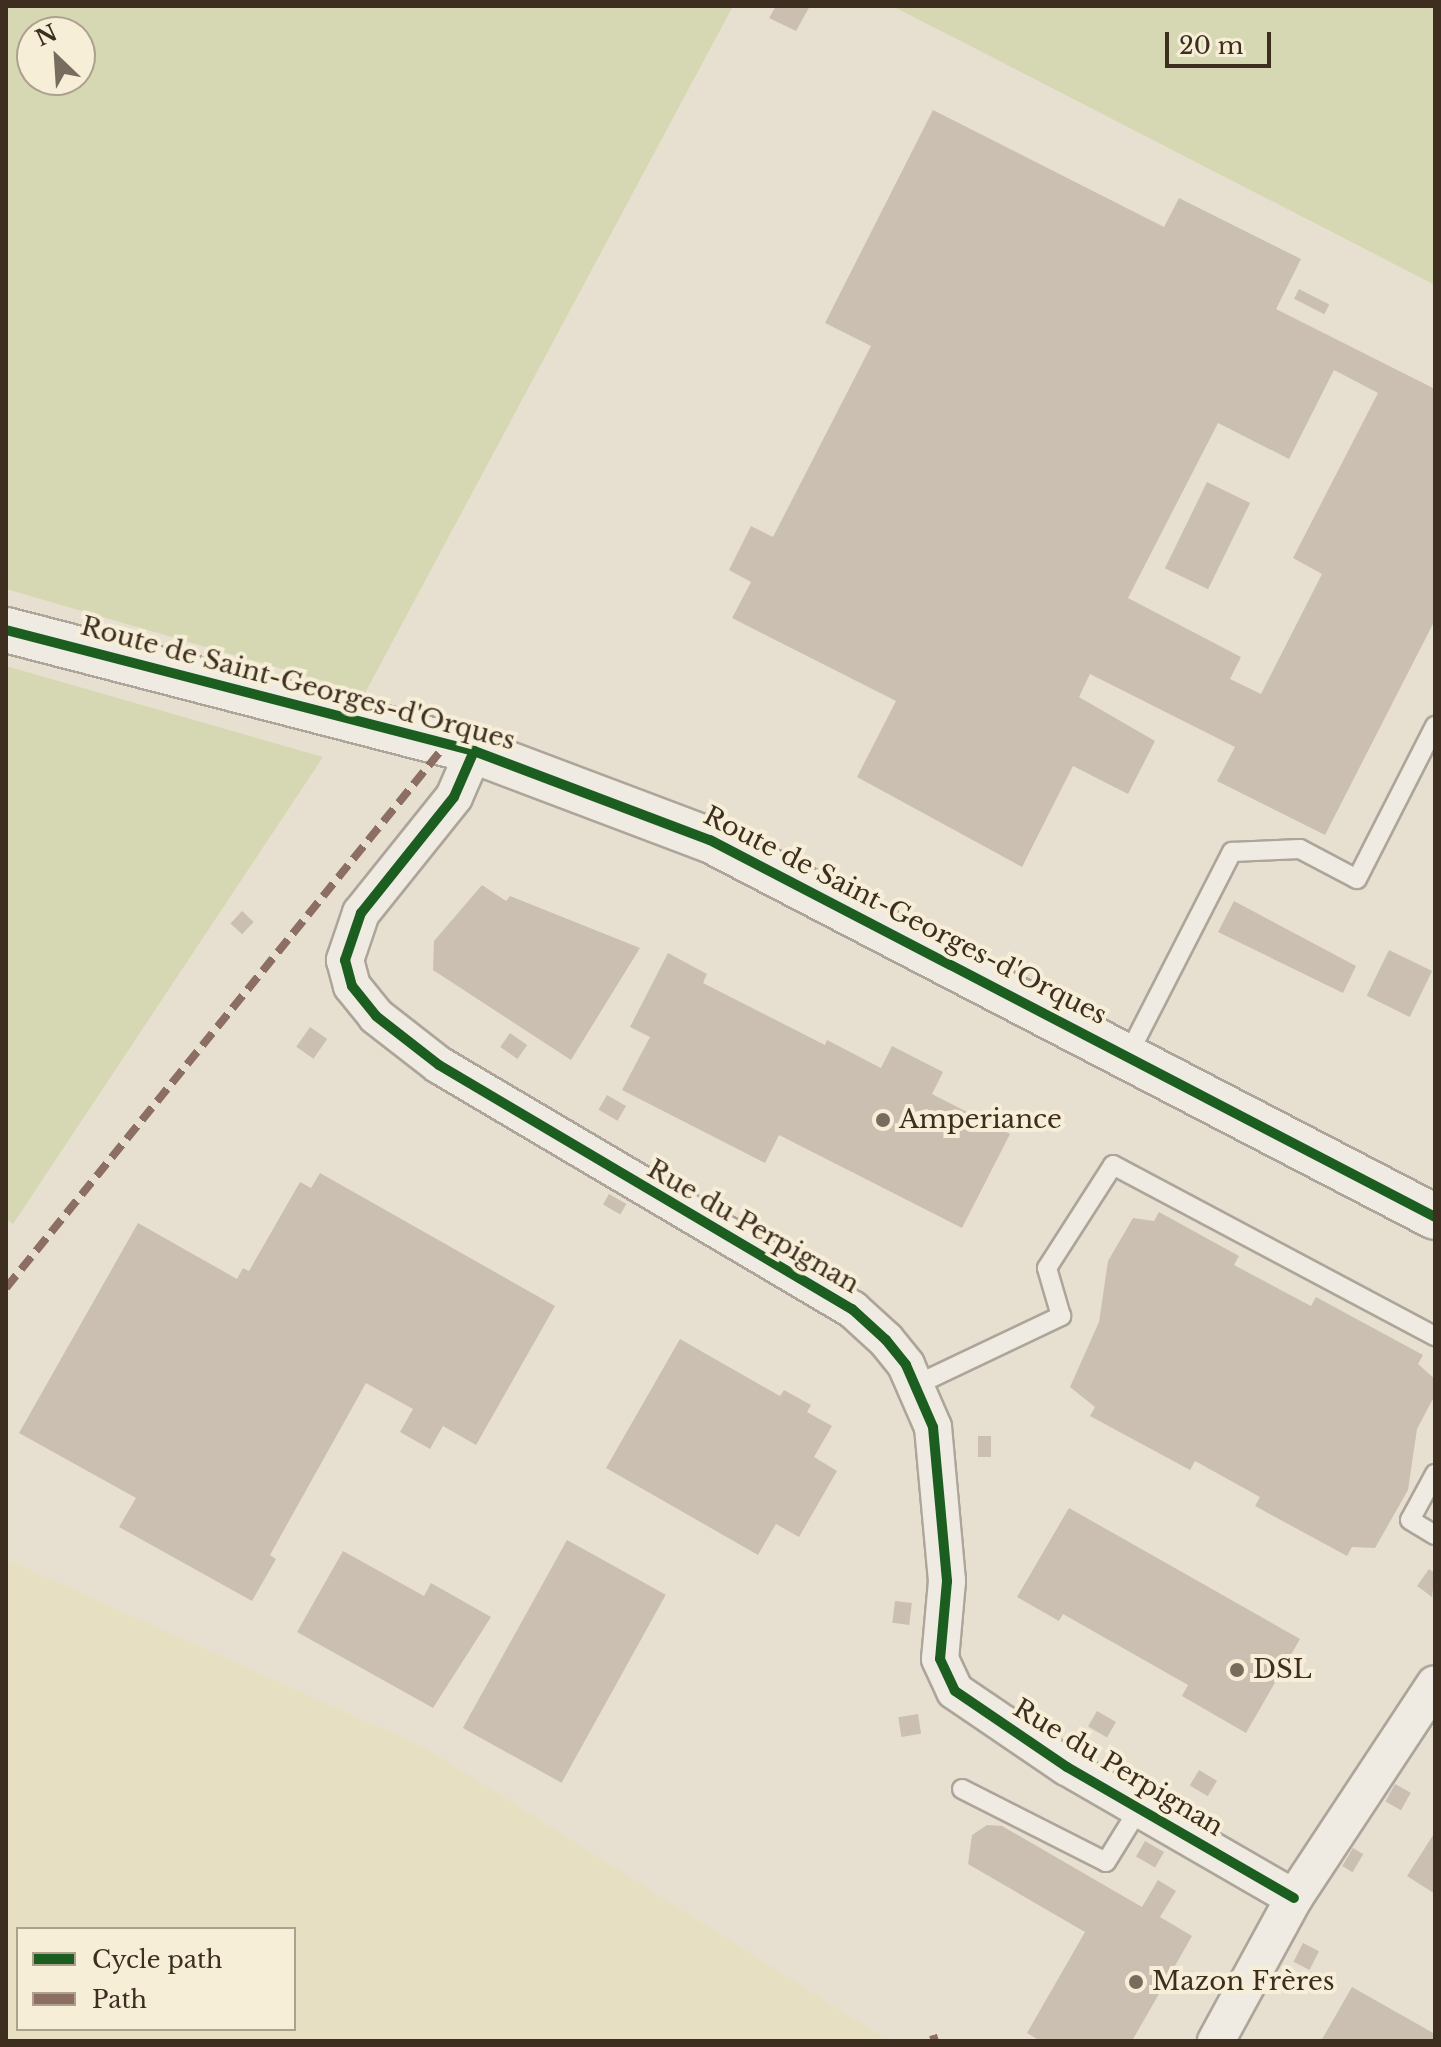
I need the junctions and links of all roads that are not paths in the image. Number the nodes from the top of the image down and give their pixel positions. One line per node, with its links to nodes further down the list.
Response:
1 (6, 630): 3 (street, Route de Saint-Georges-d'Orques)
2 (1435, 726): 4 (lane)
3 (474, 751): 4 (street, Route de Saint-Georges-d'Orques); 7 (street, Rue du Perpignan)
4 (1129, 1053): 5 (street, Route de Saint-Georges-d'Orques)
5 (1435, 1217)
6 (1435, 1336): 7 (lane)
7 (916, 1385): 12 (street, Rue du Perpignan)
8 (1435, 1474): 9 (lane)
9 (1435, 1535)
10 (1435, 1684): 13 (street)
11 (962, 1789): 12 (lane)
12 (1140, 1807): 13 (street, Rue du Perpignan)
13 (1294, 1898): 14 (street)
14 (1216, 2041)

